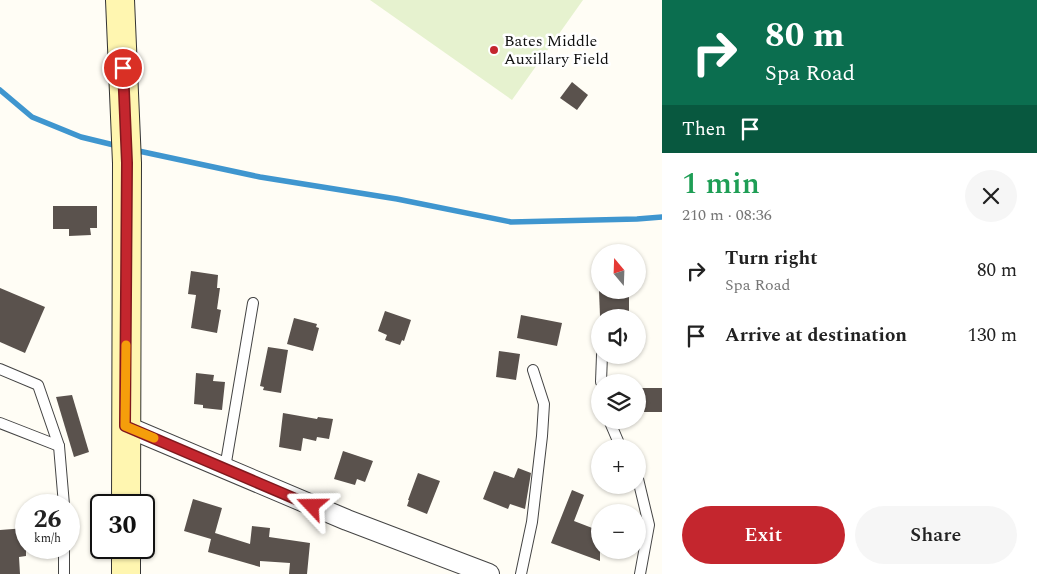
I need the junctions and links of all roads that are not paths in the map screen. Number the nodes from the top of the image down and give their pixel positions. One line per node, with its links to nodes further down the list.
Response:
1 (120, 0): 6 (main road)
2 (253, 303): 8 (lane)
3 (0, 369): 7 (lane)
4 (533, 370): 17 (lane)
5 (0, 423): 7 (lane)
6 (125, 426): 8 (street); 10 (main road)
7 (59, 446): 9 (lane)
8 (225, 468): 16 (street)
9 (63, 494)
10 (126, 494)
11 (641, 494): 18 (lane)
12 (64, 559): 14 (lane)
13 (126, 559): 15 (main road)
14 (64, 574)
15 (126, 574)
16 (489, 574)
17 (521, 574)
18 (640, 574)

